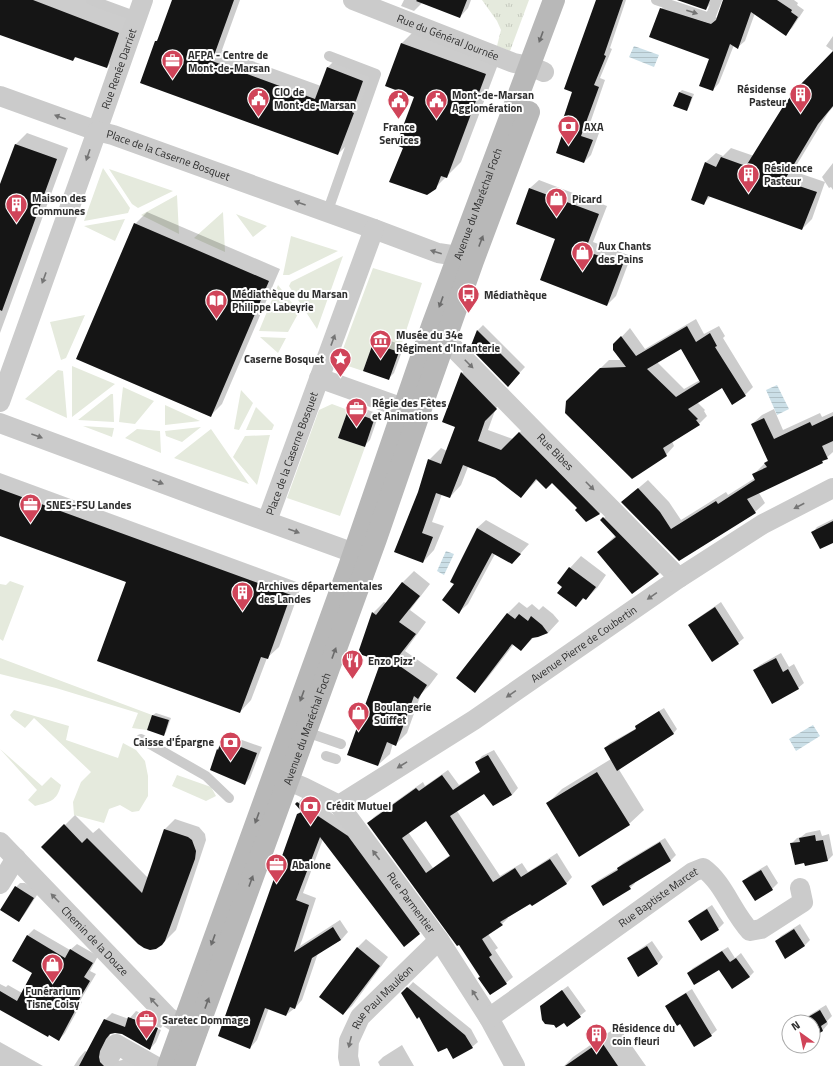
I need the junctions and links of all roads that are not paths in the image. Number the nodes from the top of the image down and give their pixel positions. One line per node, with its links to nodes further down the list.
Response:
1 (91, 0): 7 (lane)
2 (554, 0): 9 (main road, Avenue du Maréchal Foch, one-way to 9)
3 (569, 0): 9 (main road, Avenue du Maréchal Foch)
4 (656, 0): 5 (lane, one-way to 5)
5 (717, 0)
6 (361, 3): 9 (street, Rue du Général Journée)
7 (140, 8): 11 (street, Rue Renée Darriet)
8 (329, 56): 12 (lane)
9 (537, 69): 14 (main road, Avenue du Maréchal Foch)
10 (0, 96): 11 (street, one-way to 10)
11 (97, 131): 12 (street, Place de la Caserne Bosquet, one-way to 11); 18 (street, Place de la Caserne Bosquet, one-way to 18)
12 (327, 213): 13 (street, Place de la Caserne Bosquet)
13 (374, 229): 14 (street, Place de la Caserne Bosquet, one-way to 13); 16 (street, Place de la Caserne Bosquet, one-way to 13)
14 (466, 258): 15 (main road, Avenue du Maréchal Foch)
15 (439, 333): 17 (main road, Avenue du Maréchal Foch); 19 (main road, Avenue du Maréchal Foch); 25 (street, Rue Bibes, one-way to 25)
16 (319, 378): 19 (street); 22 (street, Place de la Caserne Bosquet)
17 (427, 391): 19 (street); 23 (main road, Avenue du Maréchal Foch)
18 (0, 402)
19 (403, 408): 23 (street); 24 (main road, Avenue du Maréchal Foch)
20 (0, 423): 22 (street, Place de la Caserne Bosquet, one-way to 22)
21 (833, 488): 25 (street, Avenue Pierre de Coubertin, one-way to 25)
22 (267, 521): 24 (street, Place de la Caserne Bosquet, one-way to 24)
23 (376, 539): 26 (main road, Avenue du Maréchal Foch, one-way to 23)
24 (354, 553): 29 (main road, Avenue du Maréchal Foch, one-way to 29)
25 (679, 578): 31 (street, Avenue Pierre de Coubertin, one-way to 31)
26 (306, 732): 28 (lane); 29 (main road, Avenue du Maréchal Foch)
27 (142, 739): 30 (lane)
28 (341, 744)
29 (281, 777): 31 (street, Rue Parmentier); 38 (main road, Avenue du Maréchal Foch)
30 (230, 798)
31 (339, 805): 36 (street, Rue Parmentier, one-way to 31)
32 (0, 842): 33 (street, Chemin de la Douze)
33 (16, 858): 34 (street); 38 (street, Chemin de la Douze, one-way to 33)
34 (0, 884)
35 (800, 888): 37 (street, Rue Baptiste Marcet)
36 (439, 940): 37 (street, Rue Parmentier, one-way to 36); 43 (street, Rue Paul Mauléon, one-way to 43)
37 (489, 1018): 44 (street, Rue Parmentier)
38 (189, 1029): 41 (main road, Avenue du Maréchal Foch); 42 (main road, Avenue du Maréchal Foch)
39 (110, 1056): 40 (street)
40 (155, 1066)
41 (168, 1066)
42 (184, 1066)
43 (350, 1066)
44 (515, 1066)

